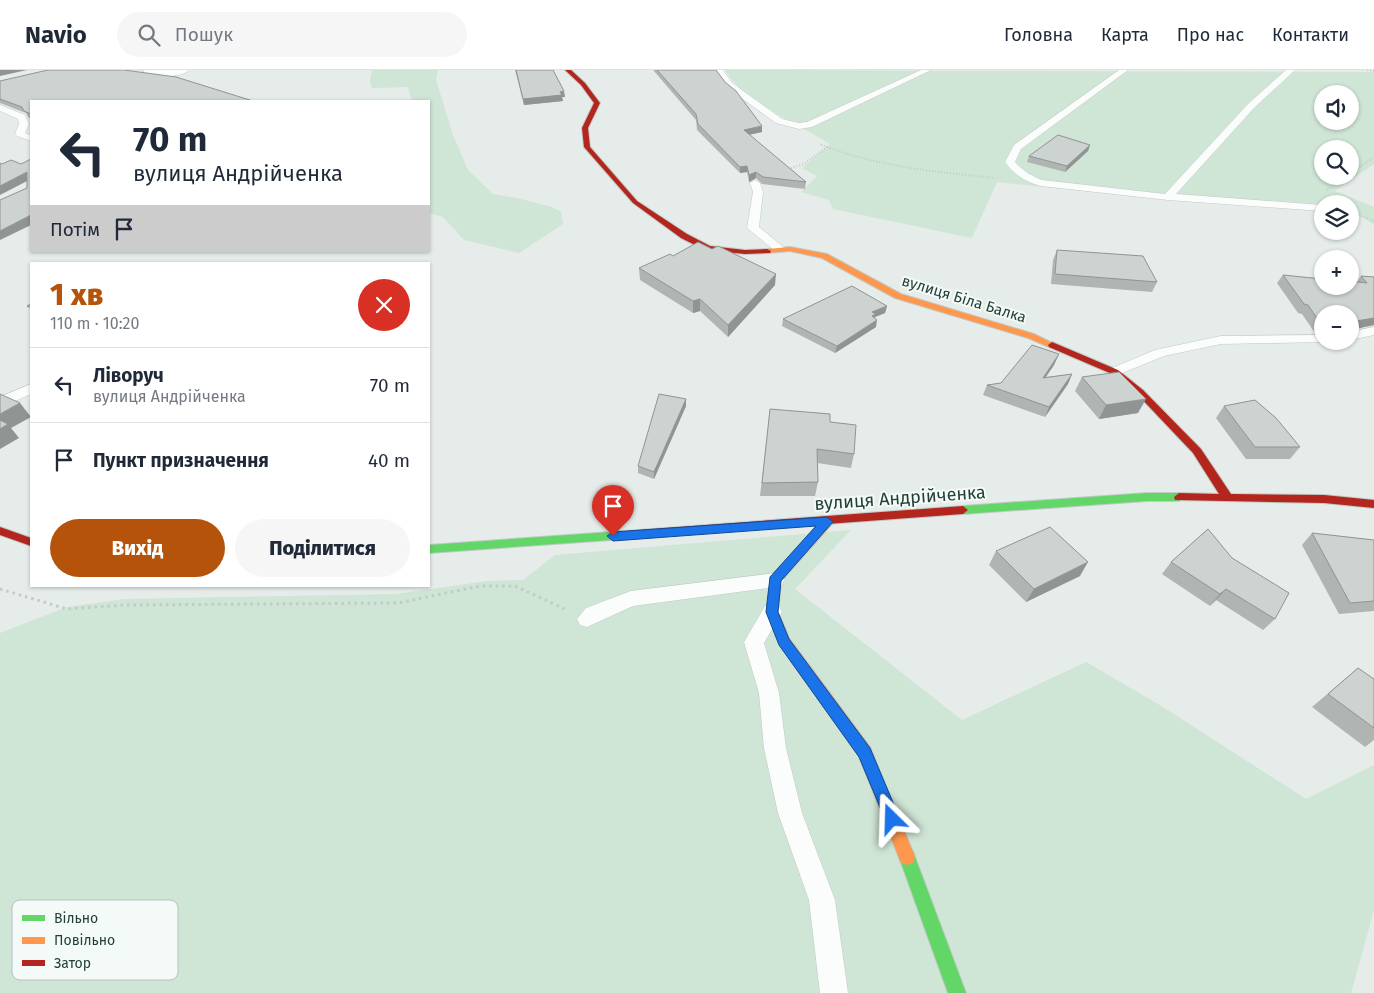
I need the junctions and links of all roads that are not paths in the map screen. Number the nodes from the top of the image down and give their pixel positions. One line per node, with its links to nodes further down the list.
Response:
1 (149, 70): 2 (street)
2 (183, 70)
3 (568, 70): 13 (street, вулиця Біла Балка)
4 (719, 70): 5 (lane)
5 (926, 70)
6 (1124, 70): 11 (lane)
7 (1291, 70): 11 (lane)
8 (0, 108): 9 (lane)
9 (30, 138)
10 (755, 183): 13 (lane)
11 (1168, 197): 12 (lane)
12 (1314, 207)
13 (778, 248): 17 (street, вулиця Біла Балка)
14 (1374, 331): 15 (lane)
15 (1359, 334)
16 (1314, 338): 17 (lane)
17 (1115, 372): 20 (street, вулиця Біла Балка)
18 (30, 388): 19 (lane)
19 (0, 403)
20 (1227, 497): 21 (street, вулиця Андрійченка); 22 (street, вулиця Андрійченка)
21 (1374, 504)
22 (827, 522): 25 (street, вулиця Андрійченка); 26 (street)
23 (0, 531): 24 (street)
24 (30, 542)
25 (430, 549)
26 (775, 580): 27 (street); 28 (lane)
27 (772, 612): 29 (lane); 30 (street)
28 (587, 619)
29 (834, 993)
30 (957, 993)

